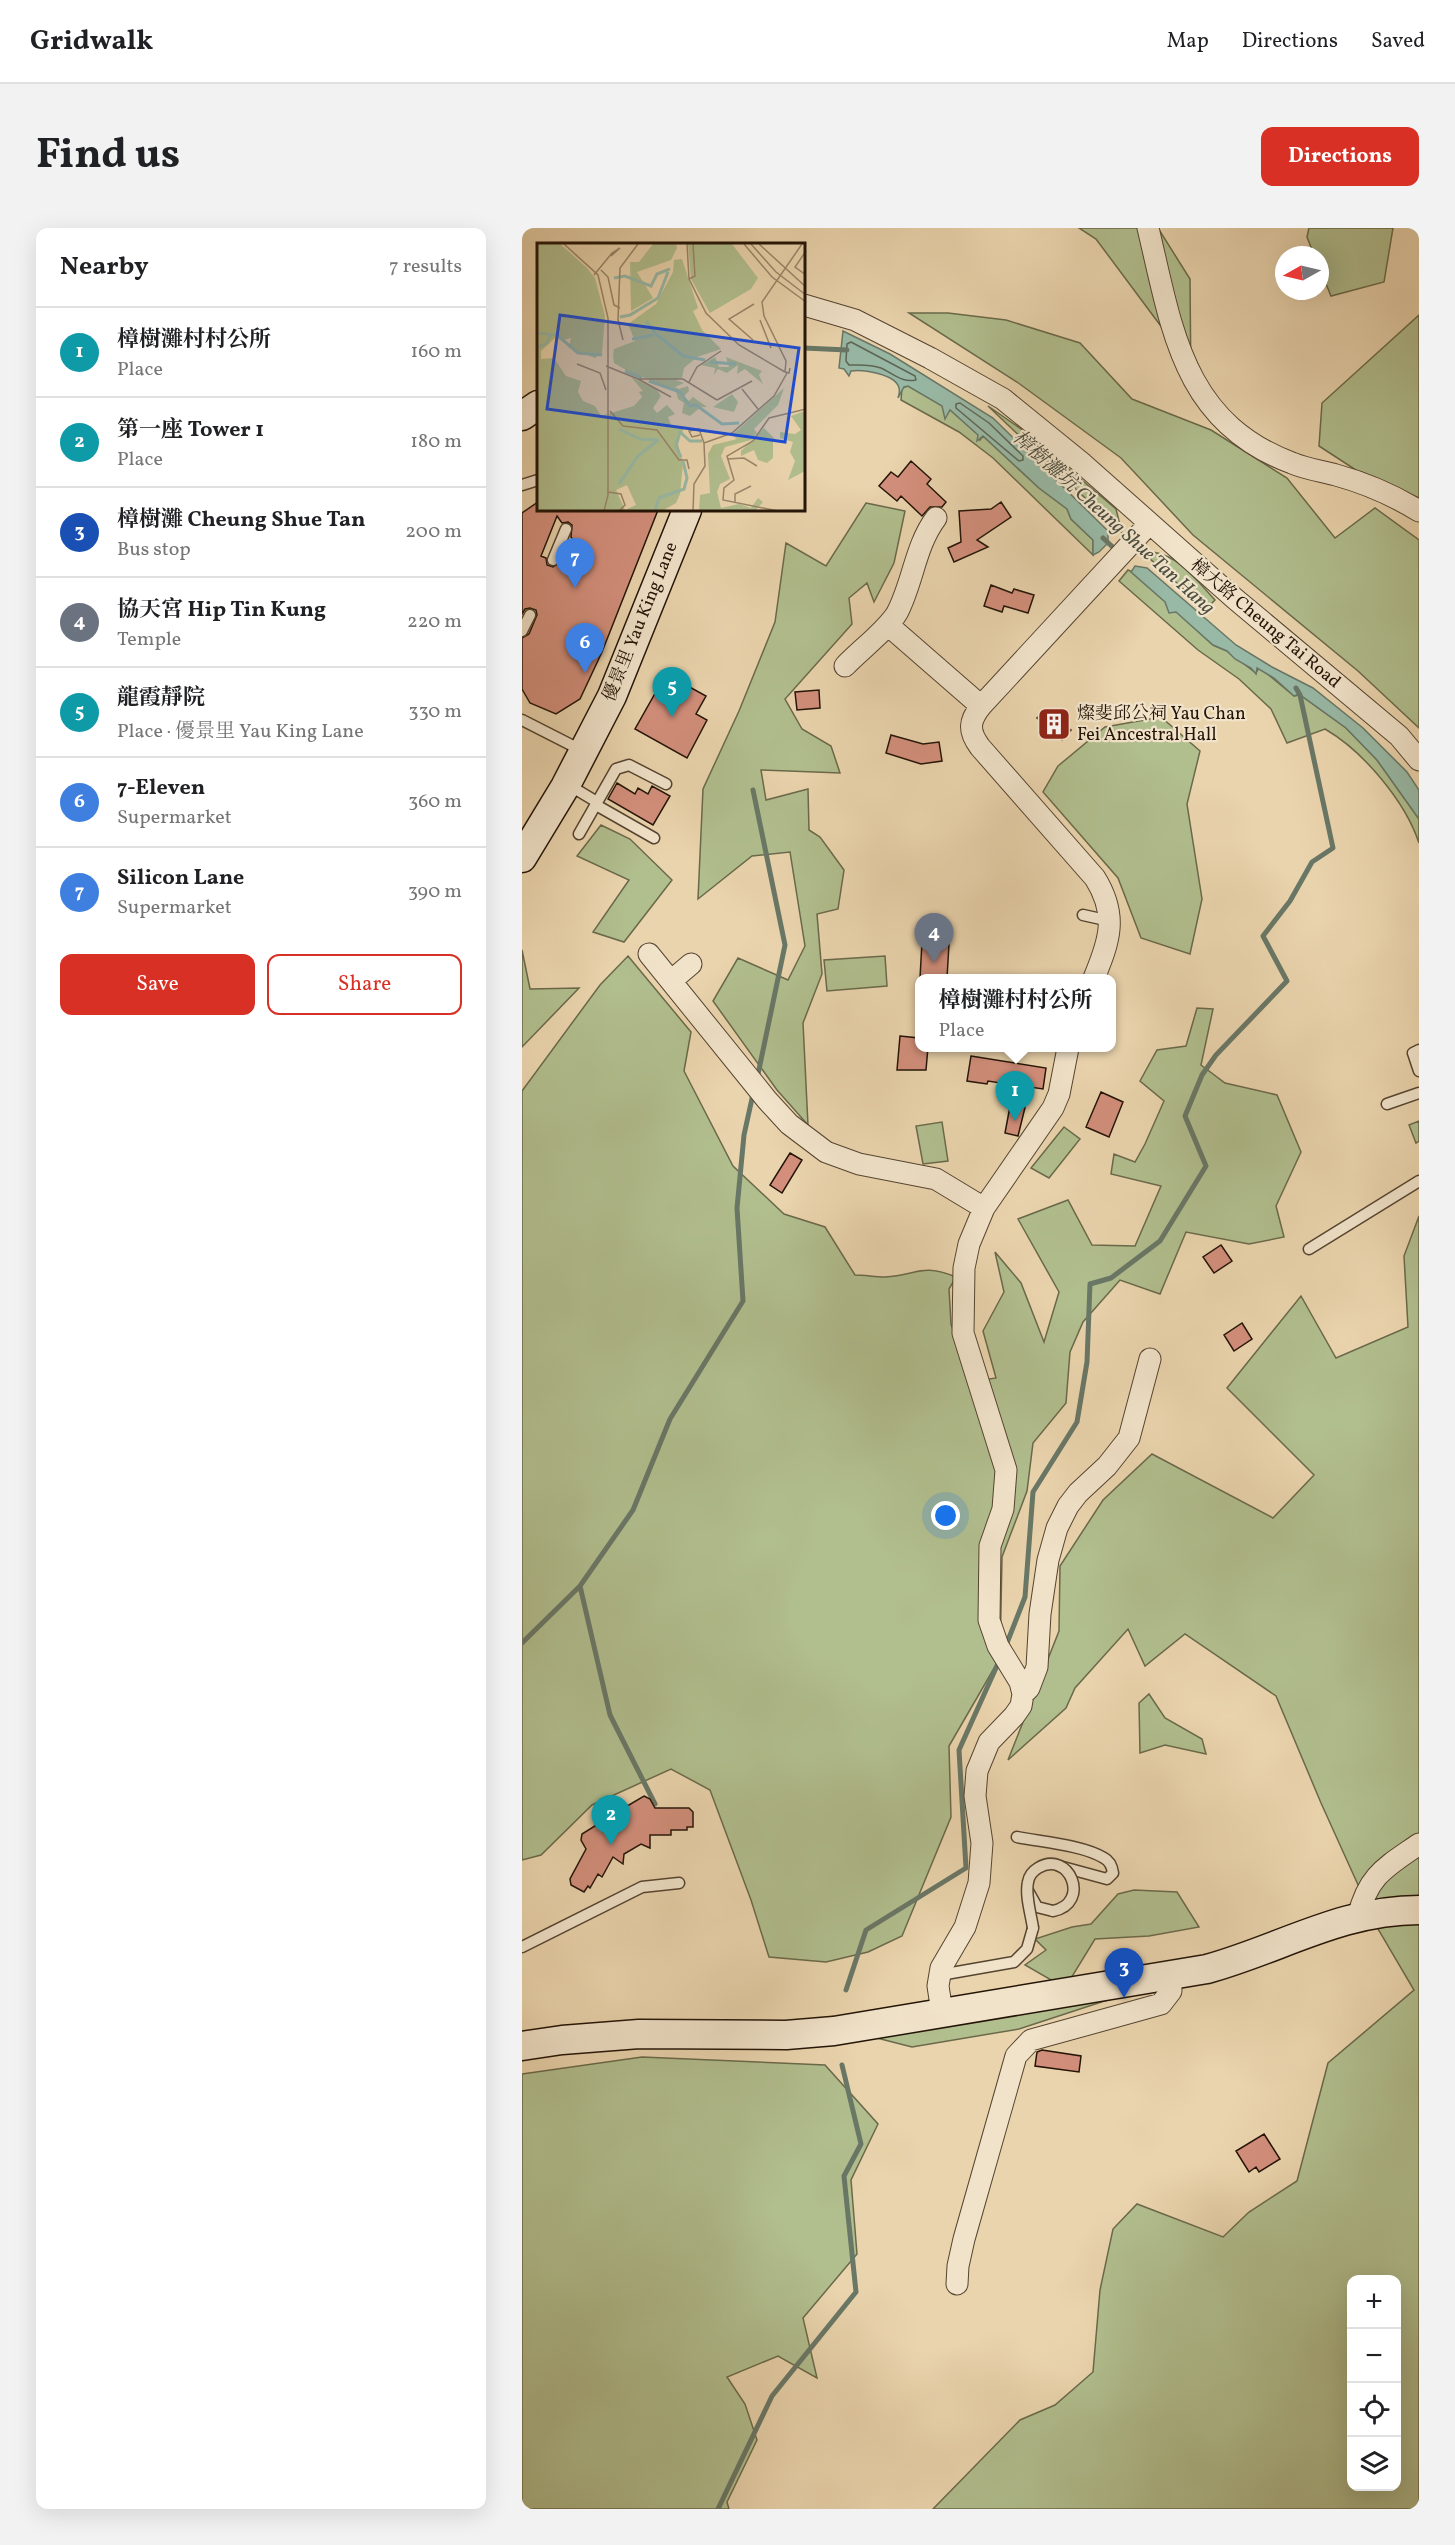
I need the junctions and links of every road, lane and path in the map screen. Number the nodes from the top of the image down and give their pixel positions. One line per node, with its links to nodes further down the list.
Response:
1 (1148, 228): 8 (street)
2 (806, 305): 10 (street, 樟大路 Cheung Tai Road)
3 (537, 406): 4 (main road)
4 (522, 416)
5 (537, 480): 6 (lane)
6 (522, 485)
7 (686, 512): 19 (main road, 優景里 Yau King Lane)
8 (1419, 512)
9 (936, 518): 14 (street)
10 (1149, 524): 17 (street); 20 (street, 樟大路 Cheung Tai Road)
11 (566, 529): 12 (lane)
12 (553, 560)
13 (530, 615): 15 (lane)
14 (888, 625): 16 (street); 17 (street)
15 (522, 631)
16 (845, 666)
17 (981, 706): 28 (street)
18 (522, 720): 19 (lane)
19 (585, 751): 21 (main road, 優景里 Yau King Lane)
20 (1419, 760)
21 (567, 784): 23 (lane); 26 (main road, 優景里 Yau King Lane)
22 (666, 784): 23 (lane)
23 (596, 803): 24 (lane); 25 (lane)
24 (579, 834)
25 (654, 838)
26 (522, 858)
27 (1083, 915): 28 (lane)
28 (1110, 921): 31 (street)
29 (649, 954): 32 (street)
30 (692, 964): 32 (street)
31 (1096, 974)
32 (671, 981): 39 (street)
33 (1419, 1050): 35 (lane)
34 (1067, 1052): 39 (street)
35 (1419, 1071)
36 (1419, 1093): 37 (lane)
37 (1387, 1104)
38 (1419, 1181): 40 (lane)
39 (984, 1208): 42 (street)
40 (1309, 1249)
41 (1150, 1359): 42 (street)
42 (1020, 1685): 49 (street)
43 (1017, 1838): 49 (lane, bridge)
44 (1419, 1844): 47 (street)
45 (679, 1883): 48 (lane)
46 (1419, 1910): 47 (main road)
47 (1358, 1917): 50 (main road)
48 (522, 1947)
49 (939, 1974): 51 (street)
50 (1171, 1975): 51 (main road); 53 (street)
51 (942, 2012): 52 (main road)
52 (522, 2046)
53 (957, 2284)

